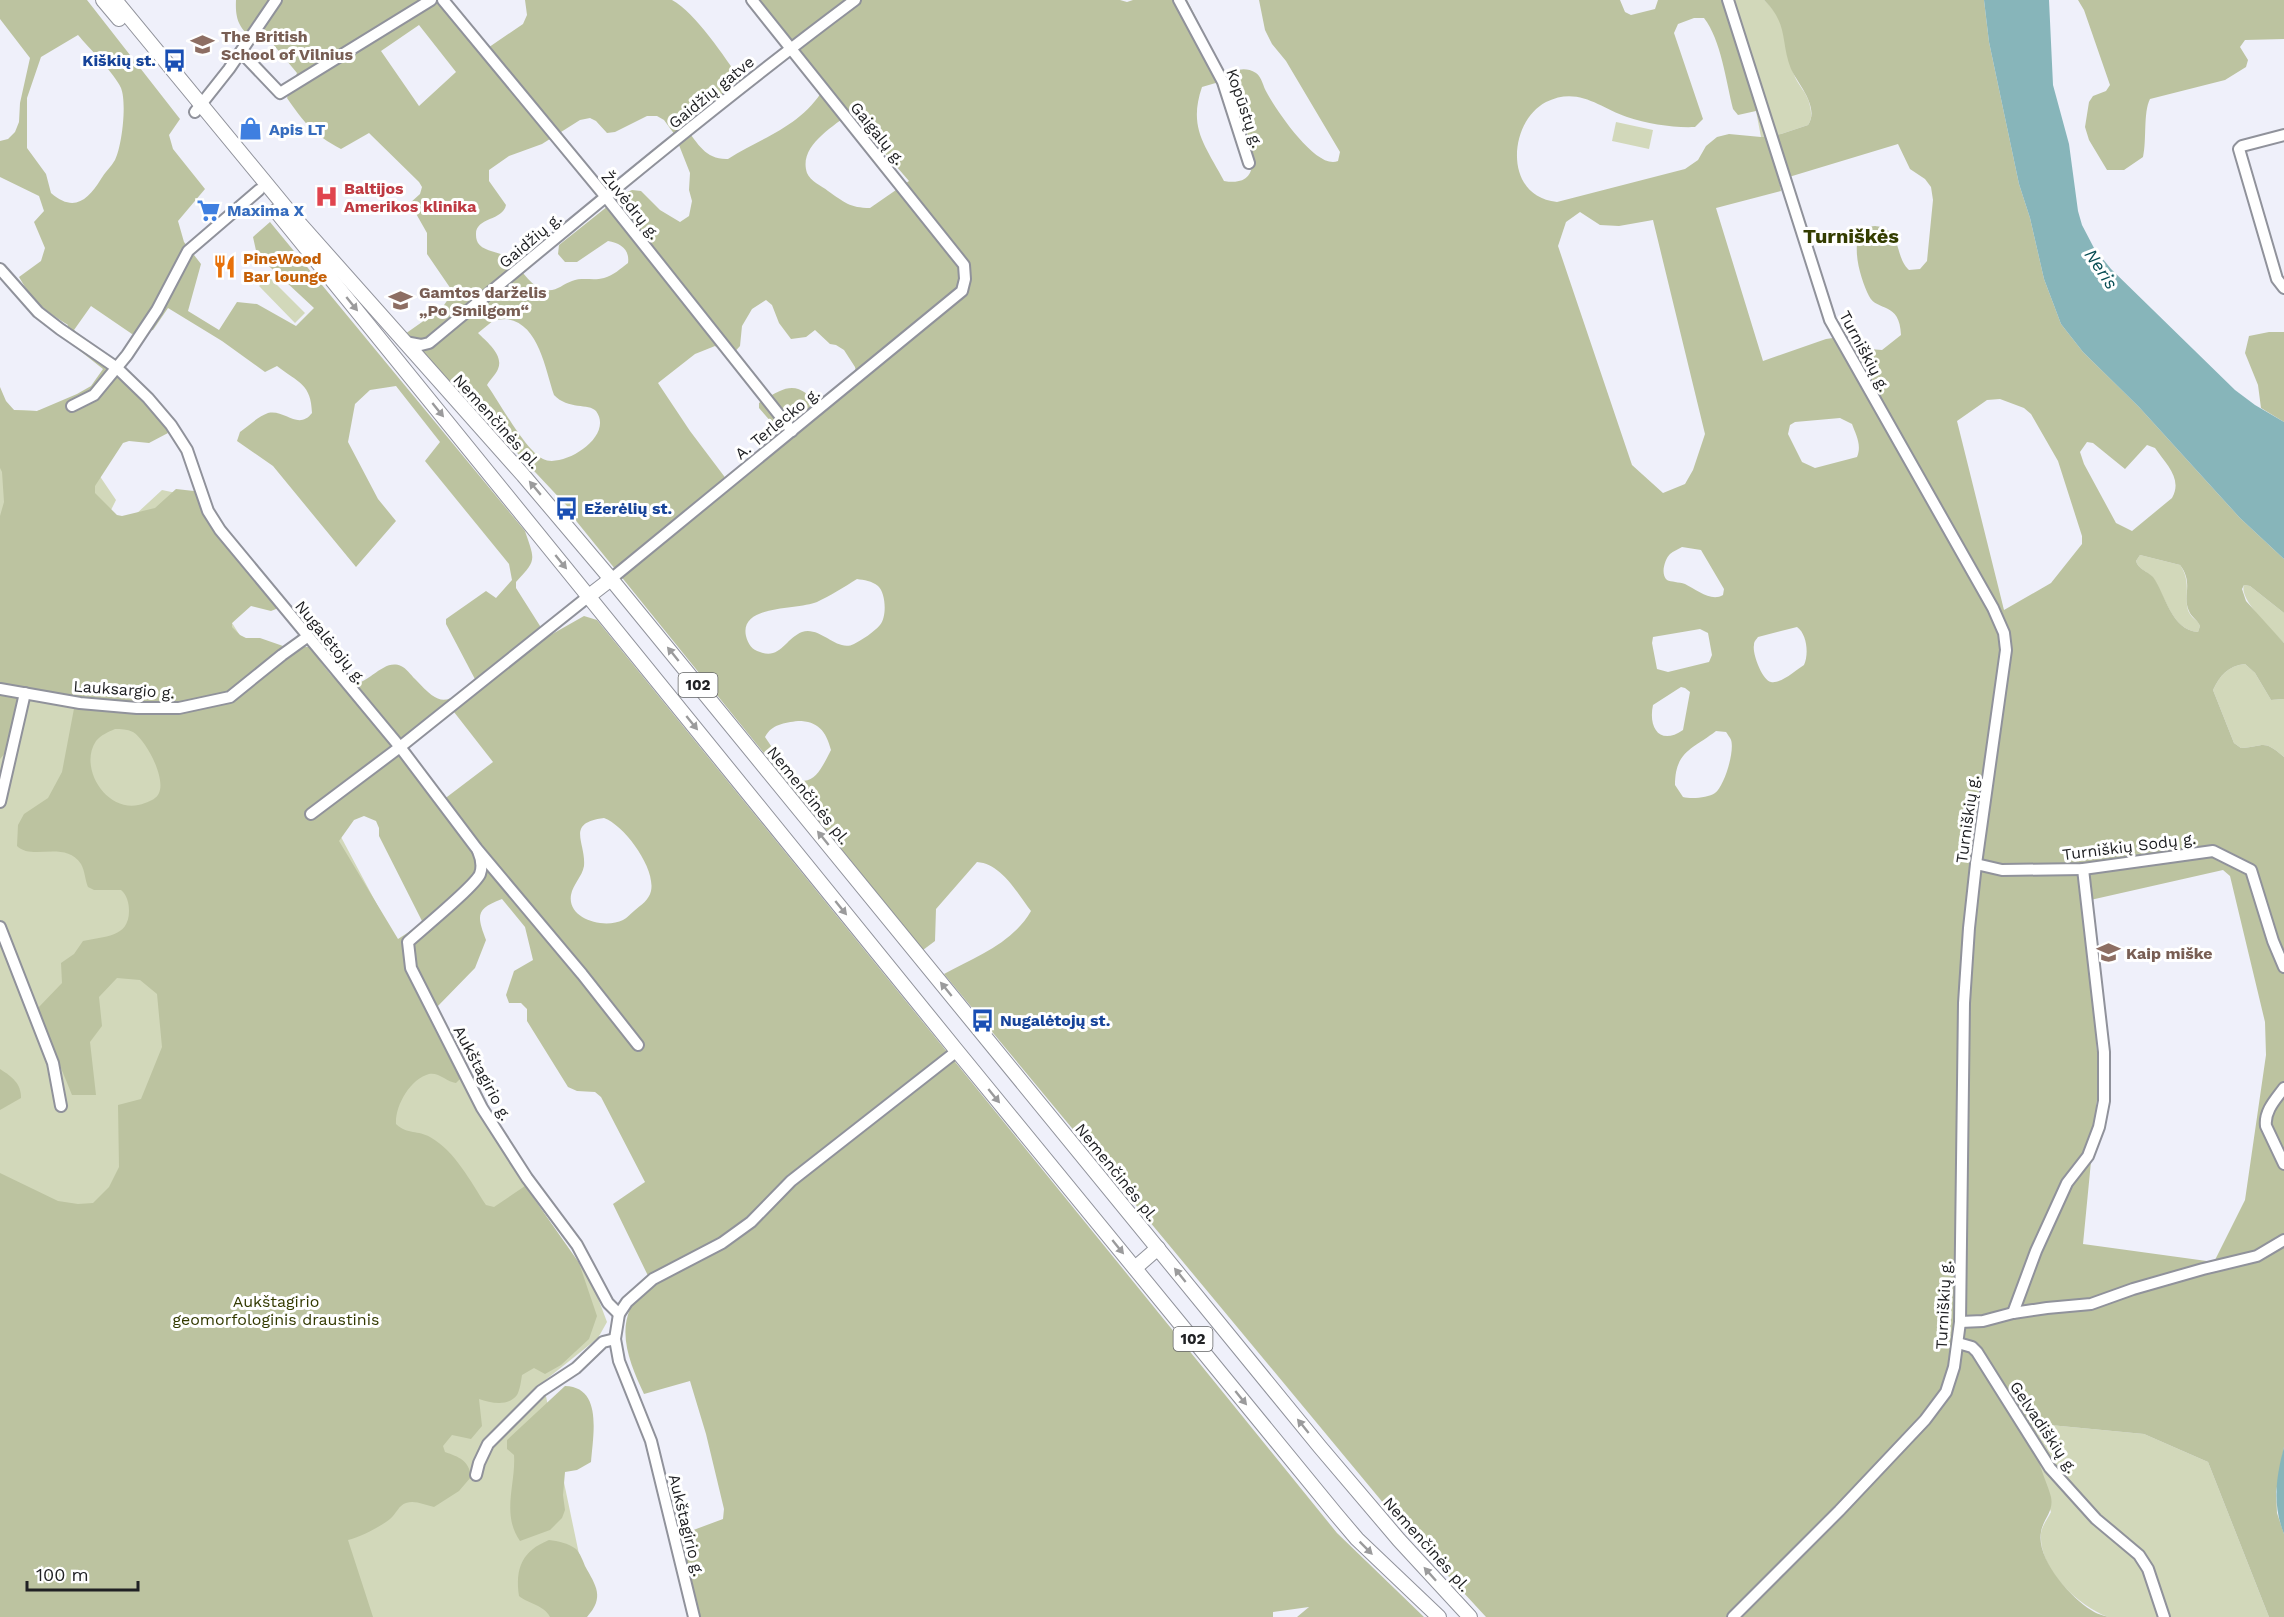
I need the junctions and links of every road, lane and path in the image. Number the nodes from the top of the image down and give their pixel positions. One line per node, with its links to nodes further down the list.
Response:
1 (103, 0): 12 (main road, Nemenčinės pl. / 102)
2 (116, 0): 12 (main road, Nemenčinės pl. / 102)
3 (276, 0): 11 (street)
4 (431, 0): 11 (street)
5 (443, 0): 17 (street, Žuvėdrų g.)
6 (752, 0): 10 (street, Gaigalų g.)
7 (855, 0): 10 (street, Gaidžių gatve)
8 (1179, 0): 15 (street, Kopūstų g.)
9 (1728, 0): 36 (street, Turniškių g.)
10 (790, 48): 14 (street, Gaidžių gatve); 20 (street, Gaigalų g.)
11 (241, 52): 12 (street)
12 (199, 109): 16 (main road, Nemenčinės pl. / 102); 21 (main road, Nemenčinės pl. / 102)
13 (2284, 135): 19 (street)
14 (650, 160): 17 (street, Gaidžių g.)
15 (1249, 163)
16 (259, 190): 24 (street); 28 (main road, Nemenčinės pl. / 102, one-way to 28)
17 (606, 197): 22 (street, Gaidžių g.); 26 (street, Žuvėdrų g.)
18 (0, 268): 24 (street, Nugalėtojų g.)
19 (2284, 288)
20 (962, 291): 26 (street, A. Terlecko g.)
21 (405, 342): 22 (street); 23 (main road, Nemenčinės pl. / 102)
22 (429, 343): 23 (street)
23 (426, 366): 27 (main road, Nemenčinės pl. / 102, one-way to 23)
24 (117, 368): 25 (street); 29 (street, Nugalėtojų g.)
25 (72, 406)
26 (792, 431): 27 (street, A. Terlecko g.)
27 (611, 579): 28 (main road); 46 (main road, Nemenčinės pl. / 102, one-way to 27)
28 (589, 596): 32 (street); 41 (main road, Nemenčinės pl. / 102, one-way to 41)
29 (308, 637): 31 (street, Lauksargio g.); 32 (street, Nugalėtojų g.)
30 (0, 688): 31 (street, Lauksargio g.)
31 (25, 693): 33 (street)
32 (400, 747): 34 (street); 35 (street, Nugalėtojų g.)
33 (0, 802)
34 (311, 814)
35 (477, 849): 40 (street, Nugalėtojų g.); 49 (street, Aukštagirio g.)
36 (1976, 864): 37 (street, Turniškių Sodų g.); 50 (street, Turniškių g.)
37 (2083, 870): 39 (street, Turniškių Sodų g.); 48 (street)
38 (0, 927): 43 (street)
39 (2284, 967)
40 (638, 1045)
41 (957, 1051): 47 (main road, Nemenčinės pl. / 102, one-way to 47); 49 (street)
42 (2284, 1088): 44 (street)
43 (61, 1106)
44 (2284, 1164)
45 (2284, 1240): 48 (street)
46 (1158, 1248): 47 (main road); 56 (main road, Nemenčinės pl. / 102, one-way to 46)
47 (1135, 1268): 55 (main road, Nemenčinės pl. / 102, one-way to 55)
48 (2013, 1313): 50 (street)
49 (619, 1314): 51 (street, Aukštagirio g.)
50 (1960, 1322): 52 (street, Turniškių g.)
51 (615, 1339): 53 (street); 54 (street, Aukštagirio g.)
52 (1958, 1343): 57 (street, Turniškių g.); 58 (street, Gelvadiškių g.)
53 (476, 1475)
54 (694, 1617)
55 (1439, 1617)
56 (1470, 1617)
57 (1733, 1617)
58 (2164, 1617)

